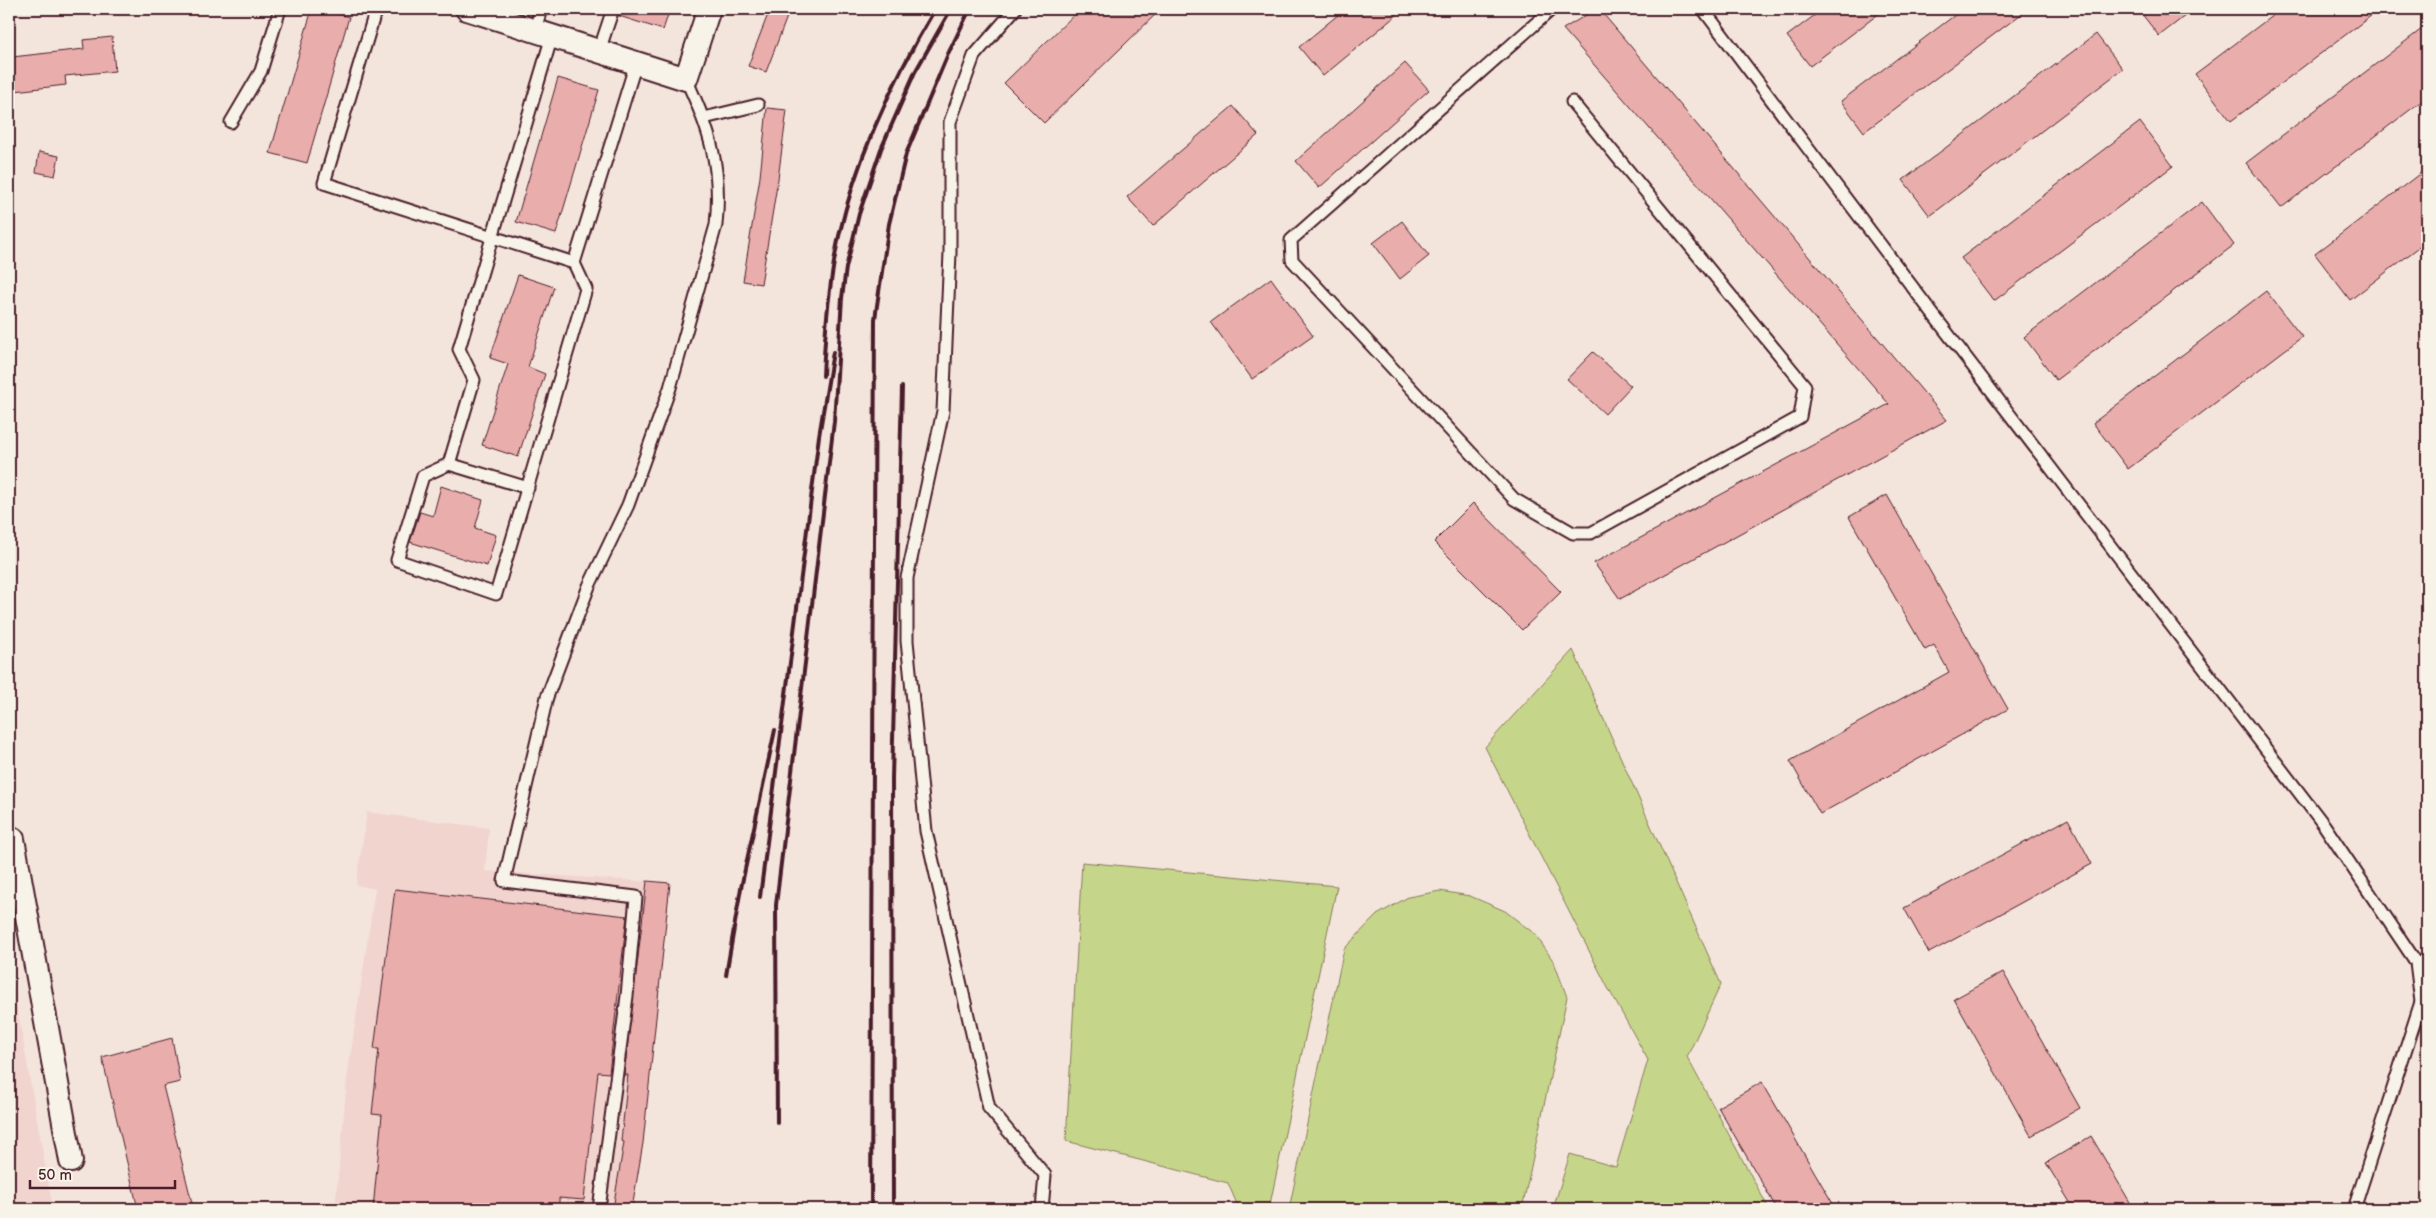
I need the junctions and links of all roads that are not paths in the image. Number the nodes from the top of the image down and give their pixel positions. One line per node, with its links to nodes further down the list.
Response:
1 (280, 9): 16 (lane)
2 (376, 9): 17 (lane)
3 (467, 9): 9 (street)
4 (613, 9): 10 (lane)
5 (709, 9): 12 (street)
6 (1014, 9): 24 (lane)
7 (1552, 9): 13 (lane)
8 (1703, 9): 25 (lane)
9 (543, 25): 10 (street); 17 (lane)
10 (599, 51): 11 (street)
11 (636, 63): 12 (street); 18 (lane)
12 (686, 79): 15 (lane)
13 (1572, 102)
14 (758, 105): 15 (lane)
15 (704, 118): 23 (lane)
16 (232, 122)
17 (492, 237): 18 (lane); 19 (lane)
18 (574, 263): 20 (lane)
19 (449, 464): 20 (lane); 20 (lane)
20 (528, 488)
21 (9, 836): 22 (street)
22 (71, 1161)
23 (599, 1209)
24 (1042, 1209)
25 (2354, 1209)

